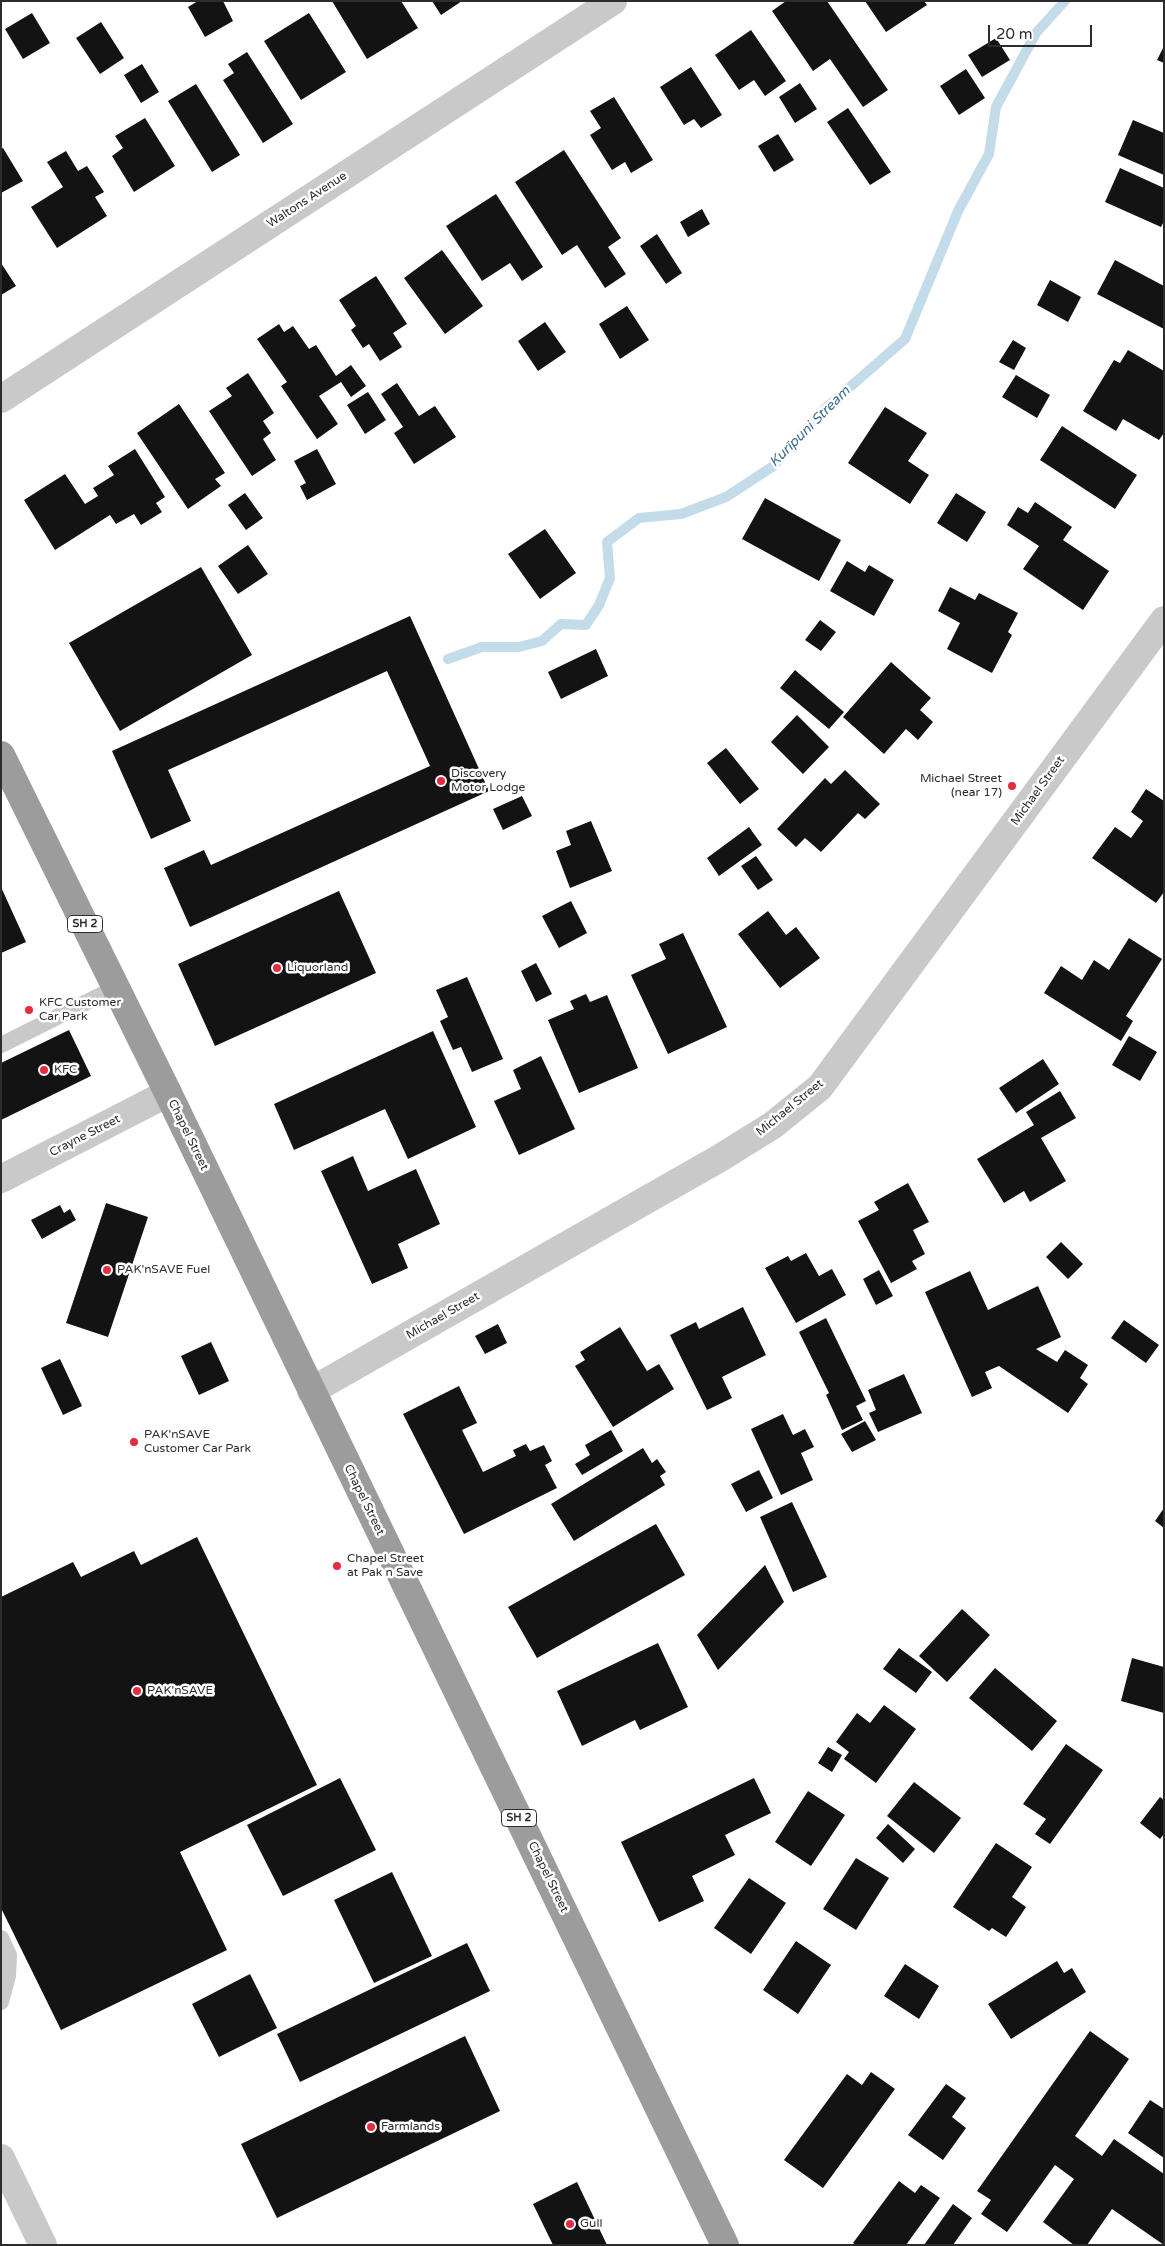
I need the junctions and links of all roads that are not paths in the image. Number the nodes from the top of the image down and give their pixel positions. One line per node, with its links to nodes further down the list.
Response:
1 (613, 1): 2 (street, Waltons Avenue)
2 (1, 399)
3 (1164, 620): 9 (street, Michael Street)
4 (1, 755): 5 (highway, Chapel Street / SH 2)
5 (117, 988): 6 (lane); 7 (highway, Chapel Street / SH 2)
6 (1, 1044)
7 (168, 1092): 8 (street, Crayne Street); 9 (highway, Chapel Street / SH 2)
8 (1, 1179)
9 (311, 1391): 14 (highway, Chapel Street / SH 2)
10 (1, 1938): 11 (lane)
11 (1, 2002)
12 (1, 2158): 13 (street)
13 (43, 2245)
14 (725, 2245)

